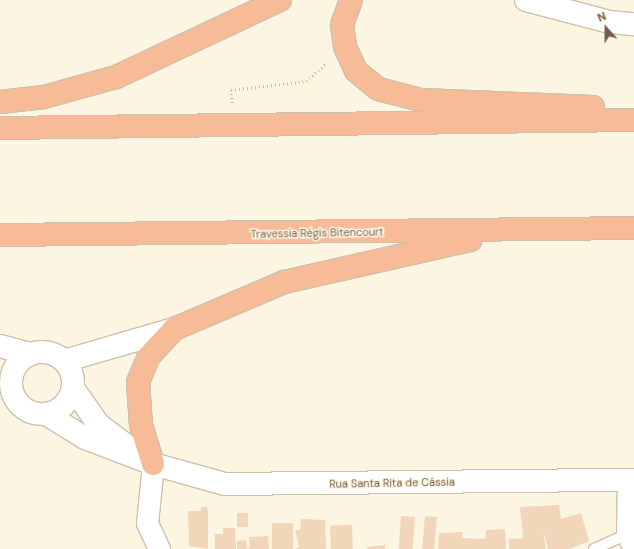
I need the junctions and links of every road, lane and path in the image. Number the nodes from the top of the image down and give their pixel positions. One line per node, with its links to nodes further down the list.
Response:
1 (280, 0): 6 (highway)
2 (351, 0): 5 (highway)
3 (526, 0): 4 (street)
4 (634, 24)
5 (345, 47): 7 (highway); 9 (path)
6 (0, 102)
7 (634, 112)
8 (634, 120): 9 (highway)
9 (232, 125): 10 (highway)
10 (0, 128)
11 (634, 228): 12 (highway, Travessia Régis Bitencourt)
12 (511, 231): 13 (highway, Travessia Régis Bitencourt); 14 (highway)
13 (0, 235)
14 (174, 329): 17 (street); 21 (highway)
15 (0, 346): 16 (street)
16 (30, 354): 17 (street); 18 (street)
17 (64, 361): 19 (street)
18 (5, 385): 20 (street)
19 (73, 388): 20 (street); 21 (street)
20 (46, 414): 21 (street, Rua Santa Rita de Cássia)
21 (153, 464): 22 (street, Rua Santa Rita de Cássia); 24 (street)
22 (631, 480): 23 (street)
23 (631, 541): 25 (lane)
24 (159, 549)
25 (594, 549)

